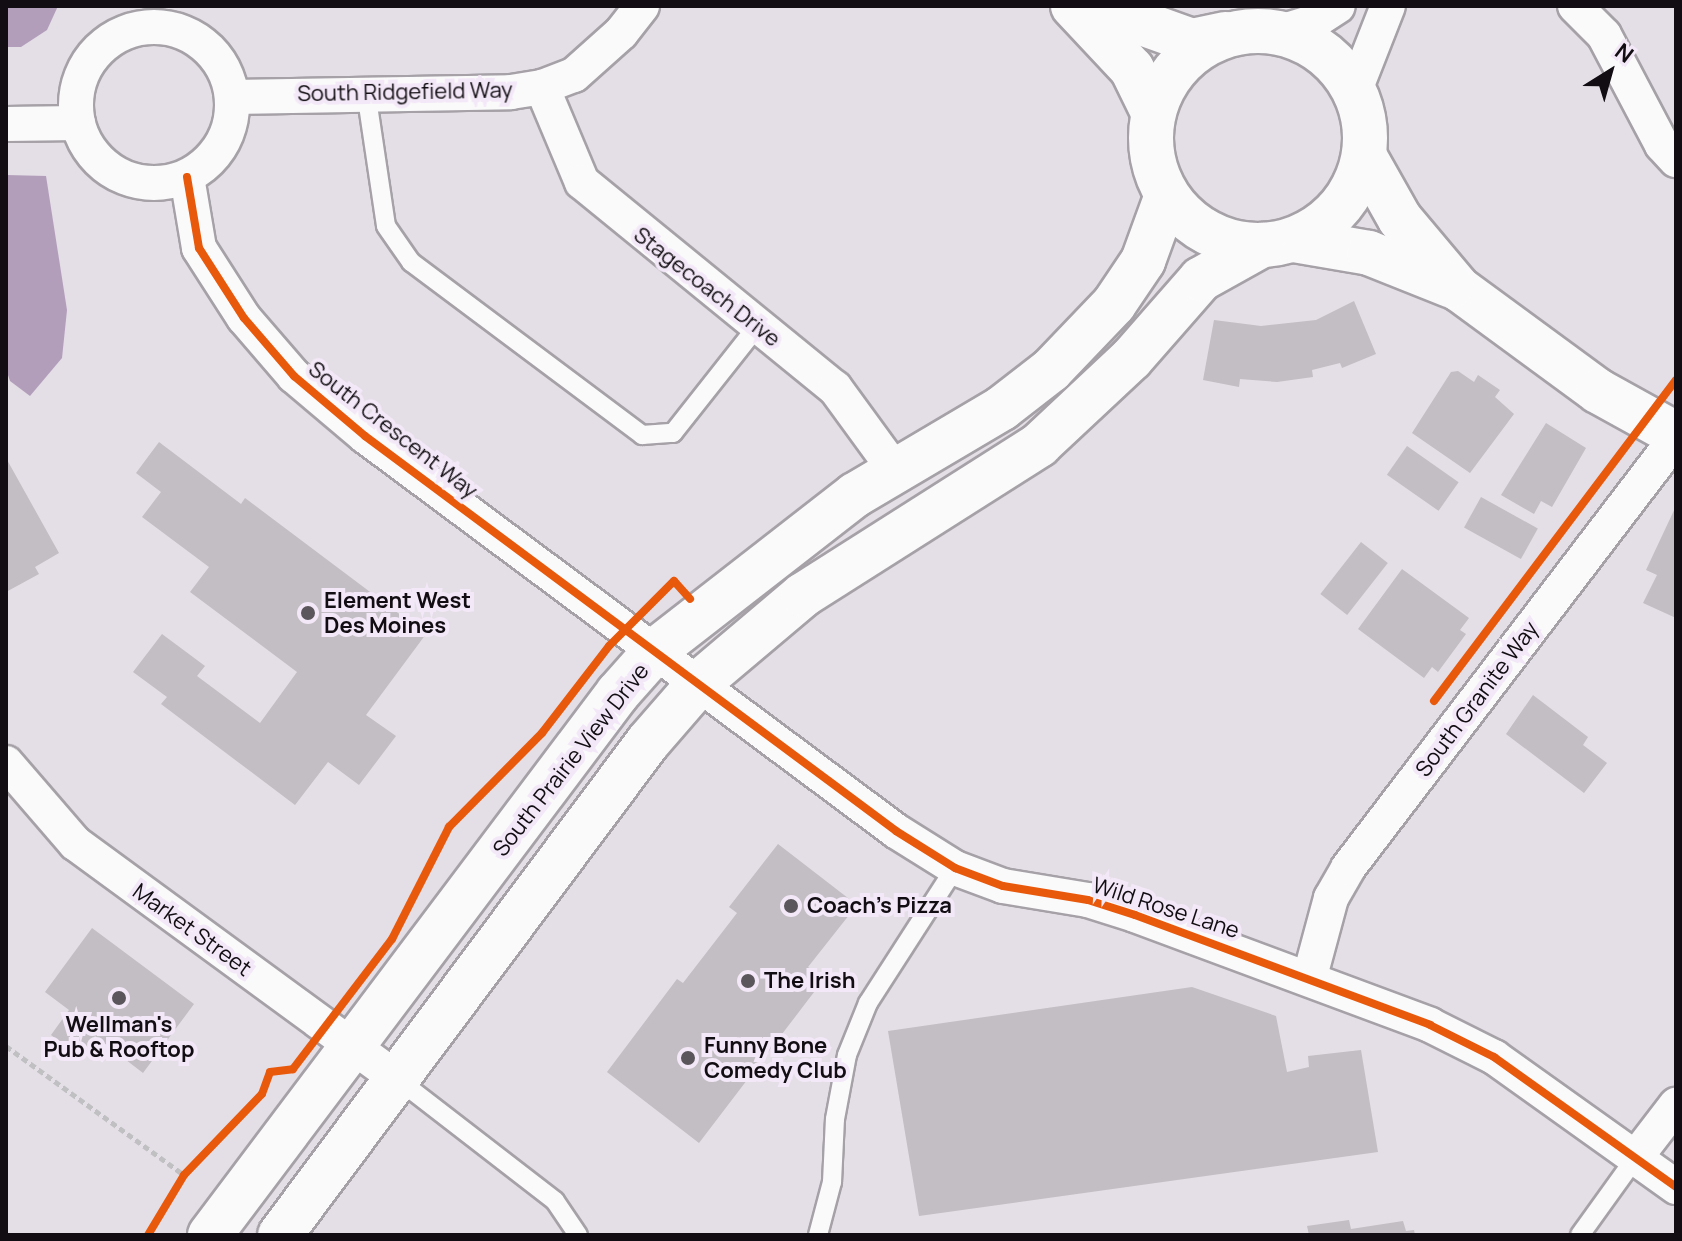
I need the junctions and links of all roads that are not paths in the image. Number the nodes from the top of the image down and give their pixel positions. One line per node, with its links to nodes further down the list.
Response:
1 (642, 6): 9 (street, South Ridgefield Way)
2 (1073, 6): 13 (street)
3 (1094, 6): 8 (street)
4 (1338, 6): 8 (street)
5 (1388, 6): 10 (street)
6 (1575, 6): 17 (street)
7 (145, 16): 12 (street); 14 (street)
8 (1259, 32): 10 (street); 13 (street)
9 (542, 87): 11 (street, South Ridgefield Way); 22 (street, Stagecoach Drive)
10 (1355, 90): 16 (street)
11 (366, 92): 12 (street, South Ridgefield Way); 22 (lane)
12 (233, 97): 18 (street)
13 (1153, 112): 19 (street)
14 (78, 123): 15 (street); 18 (street)
15 (6, 124)
16 (1365, 157): 20 (street); 21 (street)
17 (1676, 160)
18 (187, 177): 25 (street, South Crescent Way)
19 (1167, 195): 20 (street); 24 (street, South Prairie View Drive)
20 (1278, 243): 21 (street); 26 (street)
21 (1459, 289): 23 (street)
22 (756, 328): 24 (street, Stagecoach Drive)
23 (1676, 436): 29 (street, South Granite Way)
24 (897, 473): 25 (street, South Prairie View Drive)
25 (657, 649): 26 (street, Wild Rose Lane); 30 (street, South Prairie View Drive)
26 (700, 682): 28 (street, Wild Rose Lane); 31 (street)
27 (6, 763): 30 (street, Market Street)
28 (955, 868): 29 (street, Wild Rose Lane); 38 (lane)
29 (1310, 976): 33 (street, Wild Rose Lane)
30 (350, 1046): 31 (street, Market Street); 35 (street, South Prairie View Drive)
31 (396, 1078): 36 (street); 37 (lane)
32 (1676, 1105): 33 (street)
33 (1636, 1157): 34 (street, Wild Rose Lane); 39 (lane)
34 (1676, 1187)
35 (210, 1235)
36 (280, 1235)
37 (578, 1235)
38 (818, 1235)
39 (1580, 1235)

